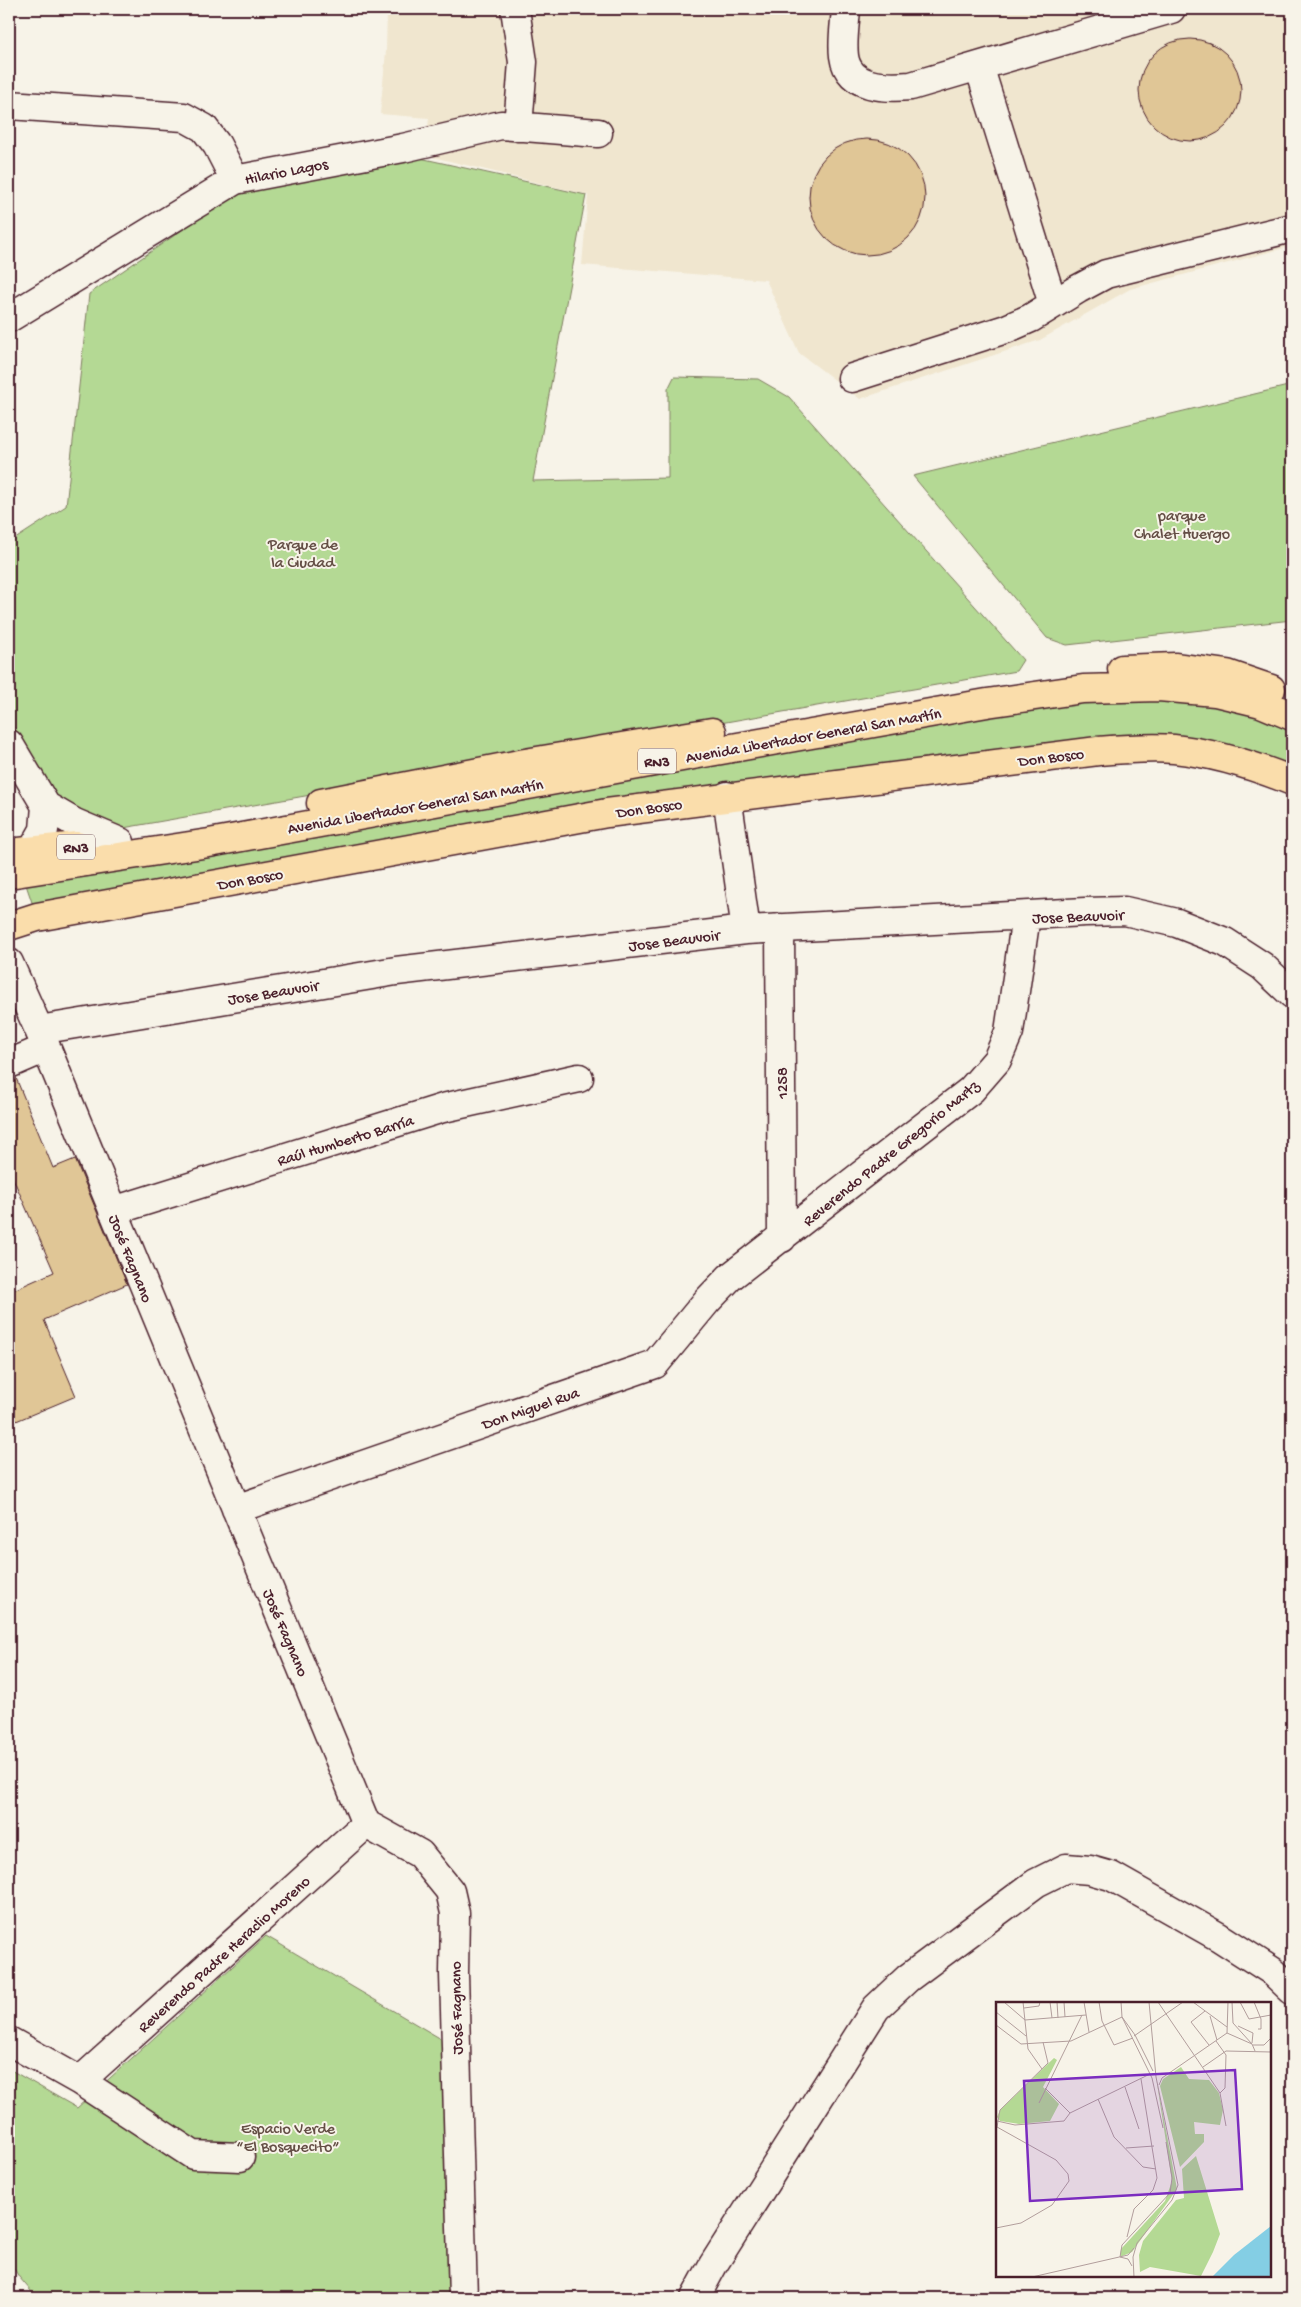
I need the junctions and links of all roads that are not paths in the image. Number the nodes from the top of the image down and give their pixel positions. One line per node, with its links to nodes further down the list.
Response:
1 (515, 9): 6 (street)
2 (846, 9): 4 (street)
3 (1160, 10): 4 (street)
4 (979, 66): 10 (street)
5 (9, 106): 8 (street)
6 (518, 127): 7 (street, Hilario Lagos); 8 (street, Hilario Lagos)
7 (598, 133)
8 (235, 180): 11 (street, Hilario Lagos)
9 (1292, 228): 10 (street)
10 (1053, 304): 12 (street)
11 (9, 318)
12 (852, 378)
13 (1292, 697): 19 (main road, Avenida Libertador General San Martín / RN3)
14 (1292, 716): 20 (main road, Avenida Libertador General San Martín / RN3)
15 (9, 744): 18 (street)
16 (1292, 781): 17 (main road, Don Bosco)
17 (727, 796): 22 (main road, Don Bosco); 24 (street)
18 (46, 806): 19 (street); 20 (street)
19 (120, 842): 20 (main road, Avenida Libertador General San Martín / RN3)
20 (15, 868)
21 (1026, 916): 23 (street, Jose Beauvoir); 26 (street, Jose Beauvoir); 31 (street, Reverendo Padre Gregorio Martz)
22 (9, 926)
23 (780, 928): 24 (street, Jose Beauvoir); 31 (street, 1258)
24 (746, 930): 27 (street, Jose Beauvoir)
25 (9, 963): 27 (street, José Fagnano)
26 (1292, 994)
27 (43, 1039): 28 (street, Jose Beauvoir); 30 (street, José Fagnano)
28 (9, 1064)
29 (579, 1078): 30 (street, Raúl Humberto Barría)
30 (113, 1211): 32 (street, José Fagnano)
31 (782, 1238): 32 (street, Don Miguel Rua)
32 (236, 1509): 33 (street, José Fagnano)
33 (366, 1824): 36 (street, Reverendo Padre Heraclio Moreno); 38 (street, José Fagnano)
34 (1292, 1990): 39 (street)
35 (9, 2041): 36 (street)
36 (80, 2081): 37 (street)
37 (240, 2157)
38 (464, 2298)
39 (695, 2298)

